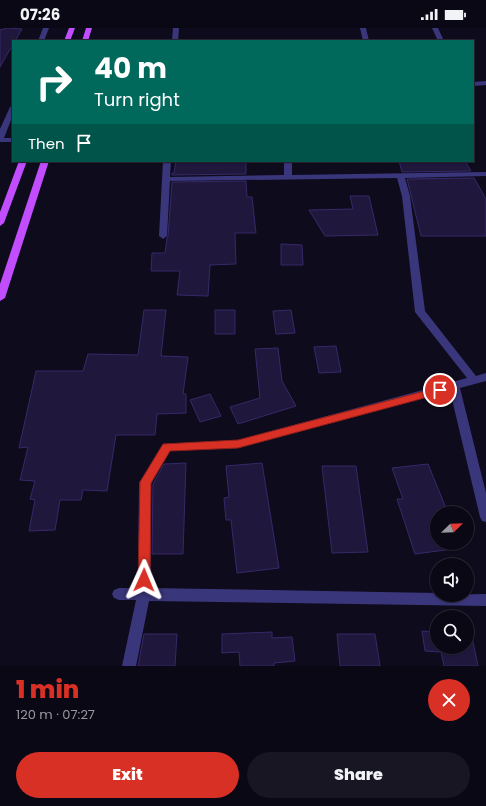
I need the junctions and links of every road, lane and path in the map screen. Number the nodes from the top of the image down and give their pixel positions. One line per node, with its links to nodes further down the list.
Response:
1 (46, 28): 7 (street)
2 (72, 28): 8 (main road)
3 (89, 28): 9 (main road)
4 (176, 28): 10 (street)
5 (363, 28): 11 (street)
6 (436, 28): 12 (street)
7 (41, 40)
8 (67, 40)
9 (85, 40)
10 (175, 40)
11 (366, 40)
12 (441, 40)
13 (486, 83): 14 (street)
14 (474, 84)
15 (12, 109): 16 (street)
16 (0, 139): 17 (street)
17 (12, 140)
18 (23, 162): 26 (main road)
19 (45, 162): 28 (main road)
20 (167, 162): 25 (street)
21 (288, 162): 24 (street)
22 (486, 174): 23 (street)
23 (400, 175): 24 (street); 30 (street)
24 (288, 177): 25 (street)
25 (166, 179): 27 (street)
26 (0, 223)
27 (162, 236)
28 (0, 298)
29 (486, 377): 30 (street)
30 (474, 380): 31 (street)
31 (454, 386): 32 (street); 34 (street)
32 (486, 517)
33 (119, 594): 34 (street)
34 (144, 594): 35 (street); 36 (street)
35 (486, 600)
36 (129, 666)

